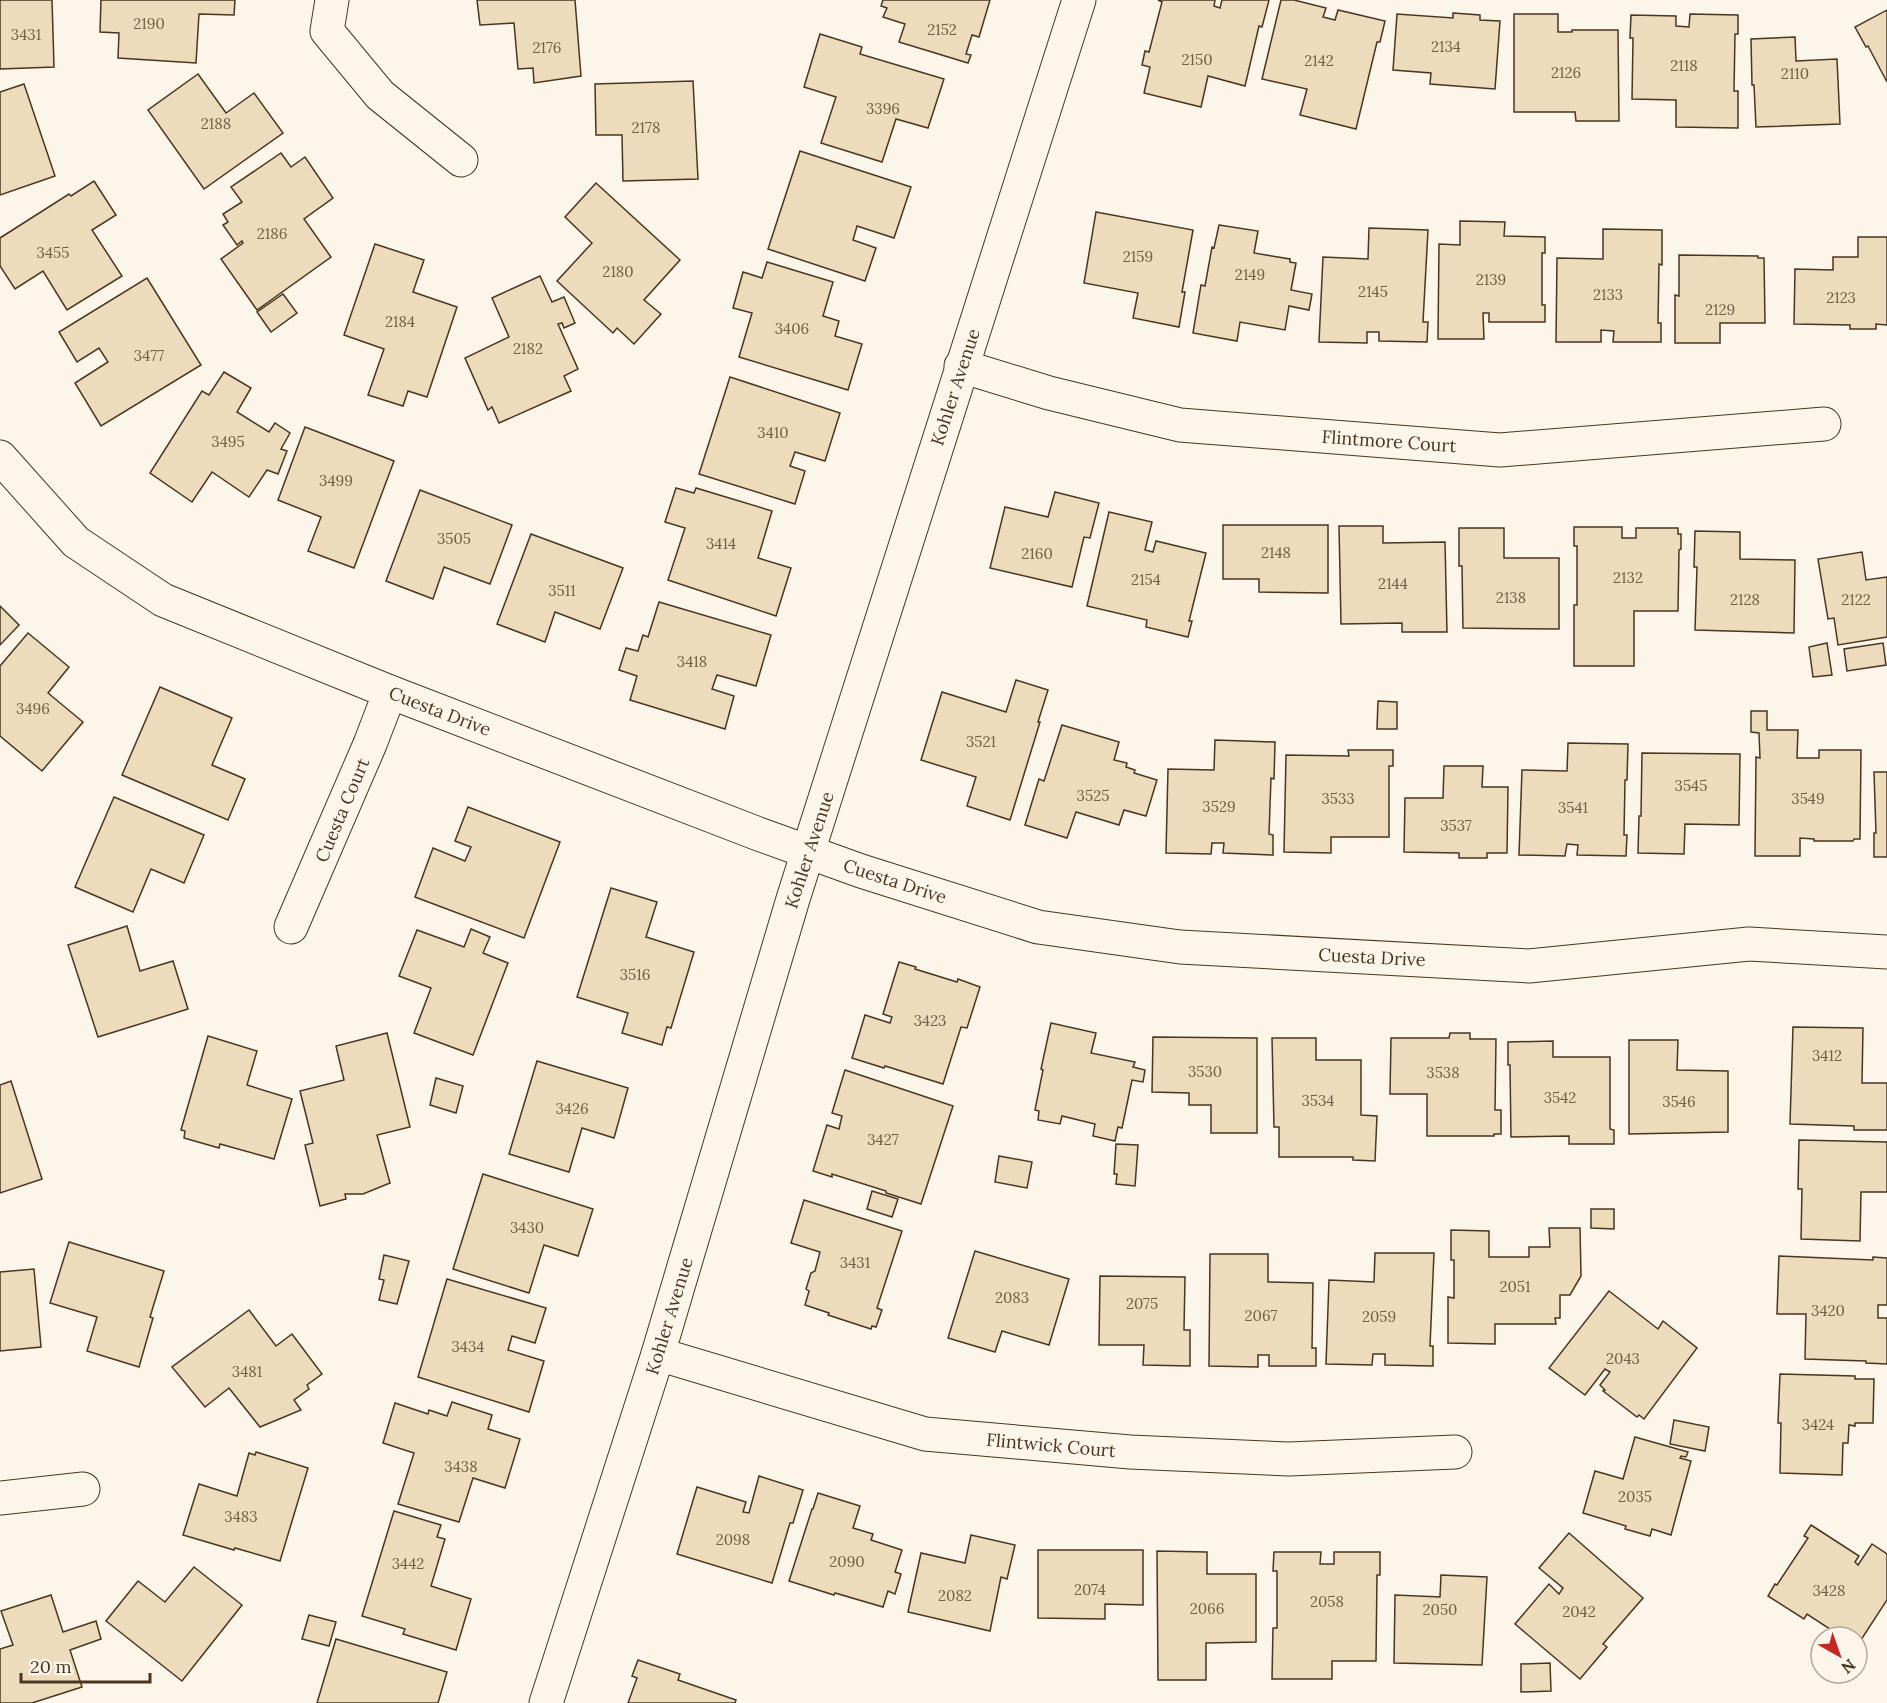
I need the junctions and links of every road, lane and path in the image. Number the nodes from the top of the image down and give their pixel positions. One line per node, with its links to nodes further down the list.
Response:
1 (332, 0): 3 (street)
2 (1079, 0): 4 (street, Kohler Avenue)
3 (461, 160)
4 (961, 366): 5 (street, Flintmore Court); 8 (street, Kohler Avenue)
5 (1824, 424)
6 (0, 457): 7 (street, Cuesta Drive)
7 (390, 692): 8 (street, Cuesta Drive); 9 (street, Cuesta Court)
8 (808, 852): 10 (street, Cuesta Drive); 11 (street, Kohler Avenue)
9 (291, 927)
10 (1887, 952)
11 (658, 1354): 12 (street, Flintwick Court); 15 (street, Kohler Avenue)
12 (1455, 1452)
13 (83, 1489): 14 (street)
14 (0, 1498)
15 (546, 1703)

